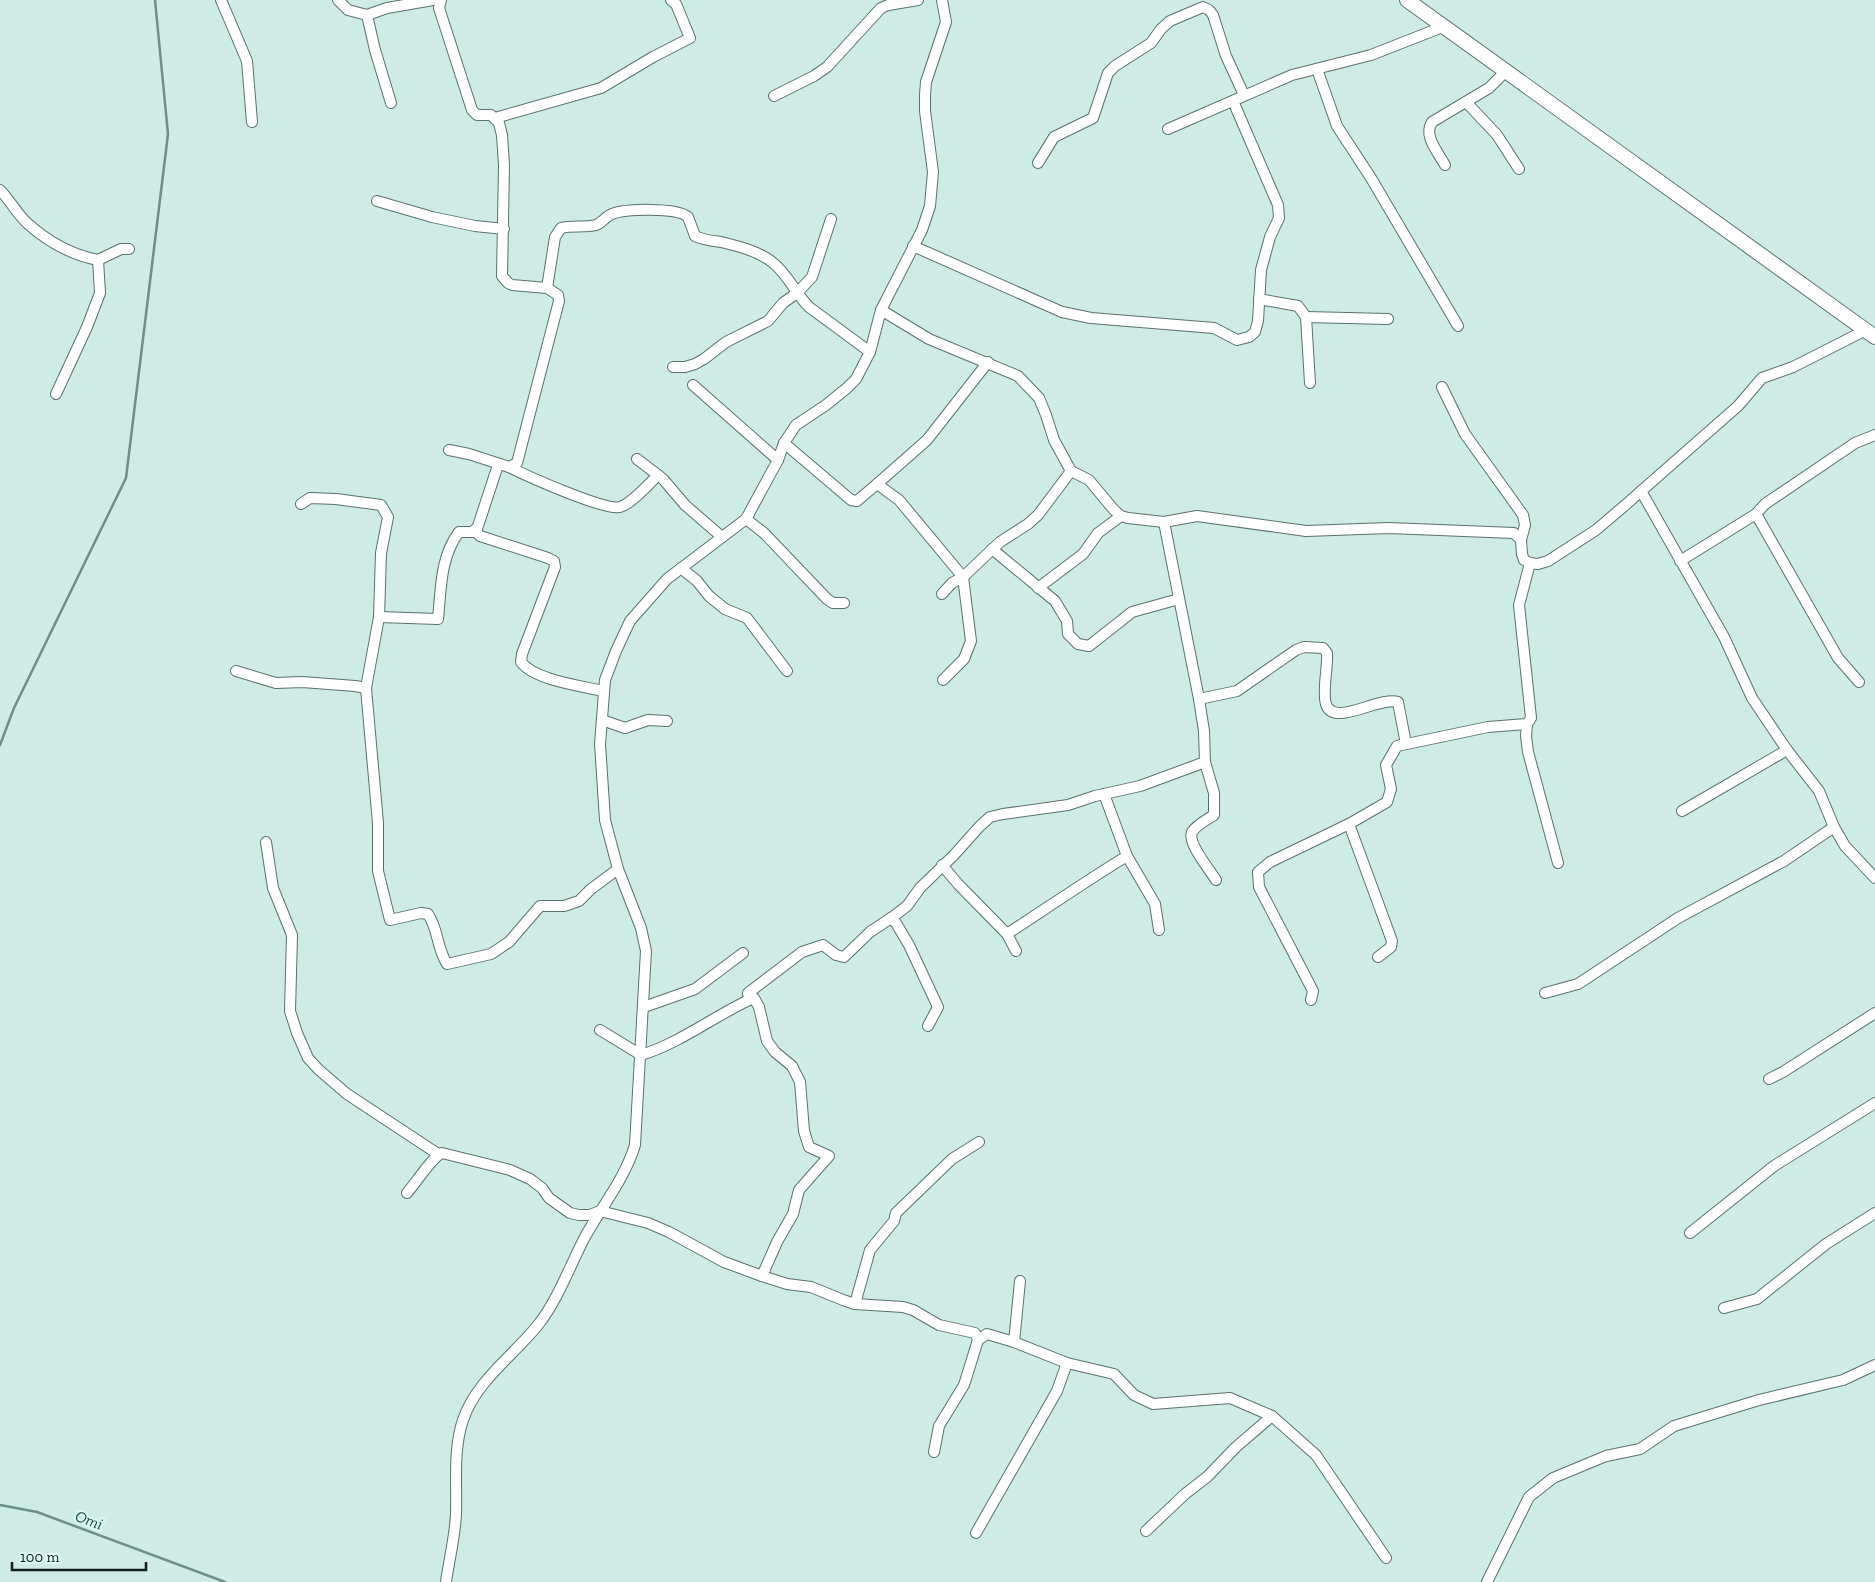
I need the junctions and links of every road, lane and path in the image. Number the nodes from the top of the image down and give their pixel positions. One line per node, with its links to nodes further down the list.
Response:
1 (221, 0): 19 (street)
2 (338, 0): 9 (street)
3 (434, 0): 9 (street)
4 (441, 0): 18 (street)
5 (918, 0): 13 (street)
6 (942, 0): 28 (street)
7 (1407, 0): 10 (main road)
8 (676, 1): 18 (street)
9 (367, 15): 17 (street)
10 (1444, 26): 11 (street); 12 (main road)
11 (1317, 69): 14 (street); 37 (street)
12 (1506, 70): 16 (street); 38 (main road)
13 (774, 96)
14 (1244, 96): 15 (street); 21 (street)
15 (1232, 100): 20 (street); 33 (street)
16 (1466, 102): 22 (street); 23 (street)
17 (391, 103)
18 (500, 119): 27 (street)
19 (252, 122)
20 (1168, 130)
21 (1038, 163)
22 (1445, 165)
23 (1518, 169)
24 (0, 190): 30 (street)
25 (377, 201): 27 (street)
26 (831, 219): 32 (street)
27 (504, 229): 31 (street)
28 (913, 246): 33 (street); 34 (street)
29 (129, 249): 30 (street)
30 (98, 260): 45 (street)
31 (547, 288): 32 (street); 52 (street)
32 (797, 293): 39 (street); 41 (street)
33 (1259, 299): 35 (street)
34 (881, 310): 39 (street); 40 (street)
35 (1306, 318): 36 (street); 42 (street)
36 (1388, 319)
37 (1458, 326)
38 (1871, 333): 56 (street)
39 (870, 352): 47 (street)
40 (988, 362): 53 (street); 55 (street)
41 (673, 367)
42 (1310, 383)
43 (692, 385): 50 (street)
44 (1442, 386): 64 (street)
45 (56, 394)
46 (1875, 435): 58 (street)
47 (784, 443): 50 (street); 55 (street)
48 (449, 450): 51 (street)
49 (637, 459): 54 (street)
50 (778, 460): 60 (street)
51 (498, 464): 52 (street); 62 (street)
52 (509, 467): 54 (street)
53 (1071, 471): 59 (street); 65 (street)
54 (658, 475): 63 (street)
55 (877, 484): 69 (street)
56 (1641, 491): 66 (street); 67 (street)
57 (301, 504): 74 (street)
58 (1756, 514): 66 (street); 78 (street)
59 (1121, 516): 61 (street); 70 (street)
60 (746, 519): 63 (street); 73 (street)
61 (1164, 522): 64 (street); 72 (street)
62 (477, 528): 74 (street); 80 (street)
63 (722, 537): 68 (street)
64 (1521, 540): 67 (street)
65 (992, 548): 69 (street); 70 (street)
66 (1680, 561): 86 (street)
67 (1530, 564): 84 (street)
68 (681, 568): 76 (street); 80 (street)
69 (963, 577): 71 (street); 77 (street)
70 (1038, 588): 72 (street)
71 (942, 594)
72 (1179, 599): 81 (street)
73 (844, 602)
74 (378, 617): 79 (street)
75 (236, 671): 79 (street)
76 (788, 671)
77 (943, 680)
78 (1858, 682)
79 (366, 688): 96 (street)
80 (603, 691): 82 (street)
81 (1199, 699): 85 (street); 87 (street)
82 (602, 720): 83 (street); 96 (street)
83 (667, 721)
84 (1527, 724): 85 (street); 94 (street)
85 (1406, 744): 90 (street)
86 (1787, 750): 89 (street); 91 (street)
87 (1205, 762): 88 (street); 98 (street)
88 (1104, 794): 93 (street); 95 (street)
89 (1682, 811)
90 (1349, 824): 104 (street); 107 (street)
91 (1834, 827): 97 (street); 105 (street)
92 (266, 842): 116 (street)
93 (1127, 856): 100 (street); 101 (street)
94 (1558, 863)
95 (942, 865): 99 (street); 101 (street)
96 (618, 869): 108 (street)
97 (1875, 878)
98 (1216, 880)
99 (891, 918): 106 (street); 110 (street)
100 (1159, 930)
101 (1006, 934): 102 (street)
102 (1016, 951)
103 (743, 953): 108 (street)
104 (1378, 957)
105 (1545, 993)
106 (749, 1000): 112 (street); 121 (street)
107 (1311, 1000)
108 (644, 1007): 112 (street)
109 (1875, 1013): 113 (street)
110 (928, 1026)
111 (600, 1030): 112 (street)
112 (641, 1055): 118 (street)
113 (1769, 1079)
114 (1875, 1103): 120 (street)
115 (978, 1142): 123 (street)
116 (438, 1154): 117 (street); 118 (street)
117 (407, 1193)
118 (600, 1211): 121 (street); 134 (street)
119 (1875, 1213): 124 (street)
120 (1690, 1233)
121 (762, 1276): 123 (street)
122 (1020, 1281): 126 (street)
123 (855, 1304): 125 (street)
124 (1724, 1308)
125 (978, 1340): 126 (street); 130 (street)
126 (1014, 1342): 127 (street)
127 (1067, 1362): 129 (street); 132 (street)
128 (1875, 1365): 135 (street)
129 (1272, 1416): 131 (street); 133 (street)
130 (934, 1452)
131 (1146, 1531)
132 (976, 1533)
133 (1386, 1558)
134 (446, 1582)
135 (1486, 1582)

